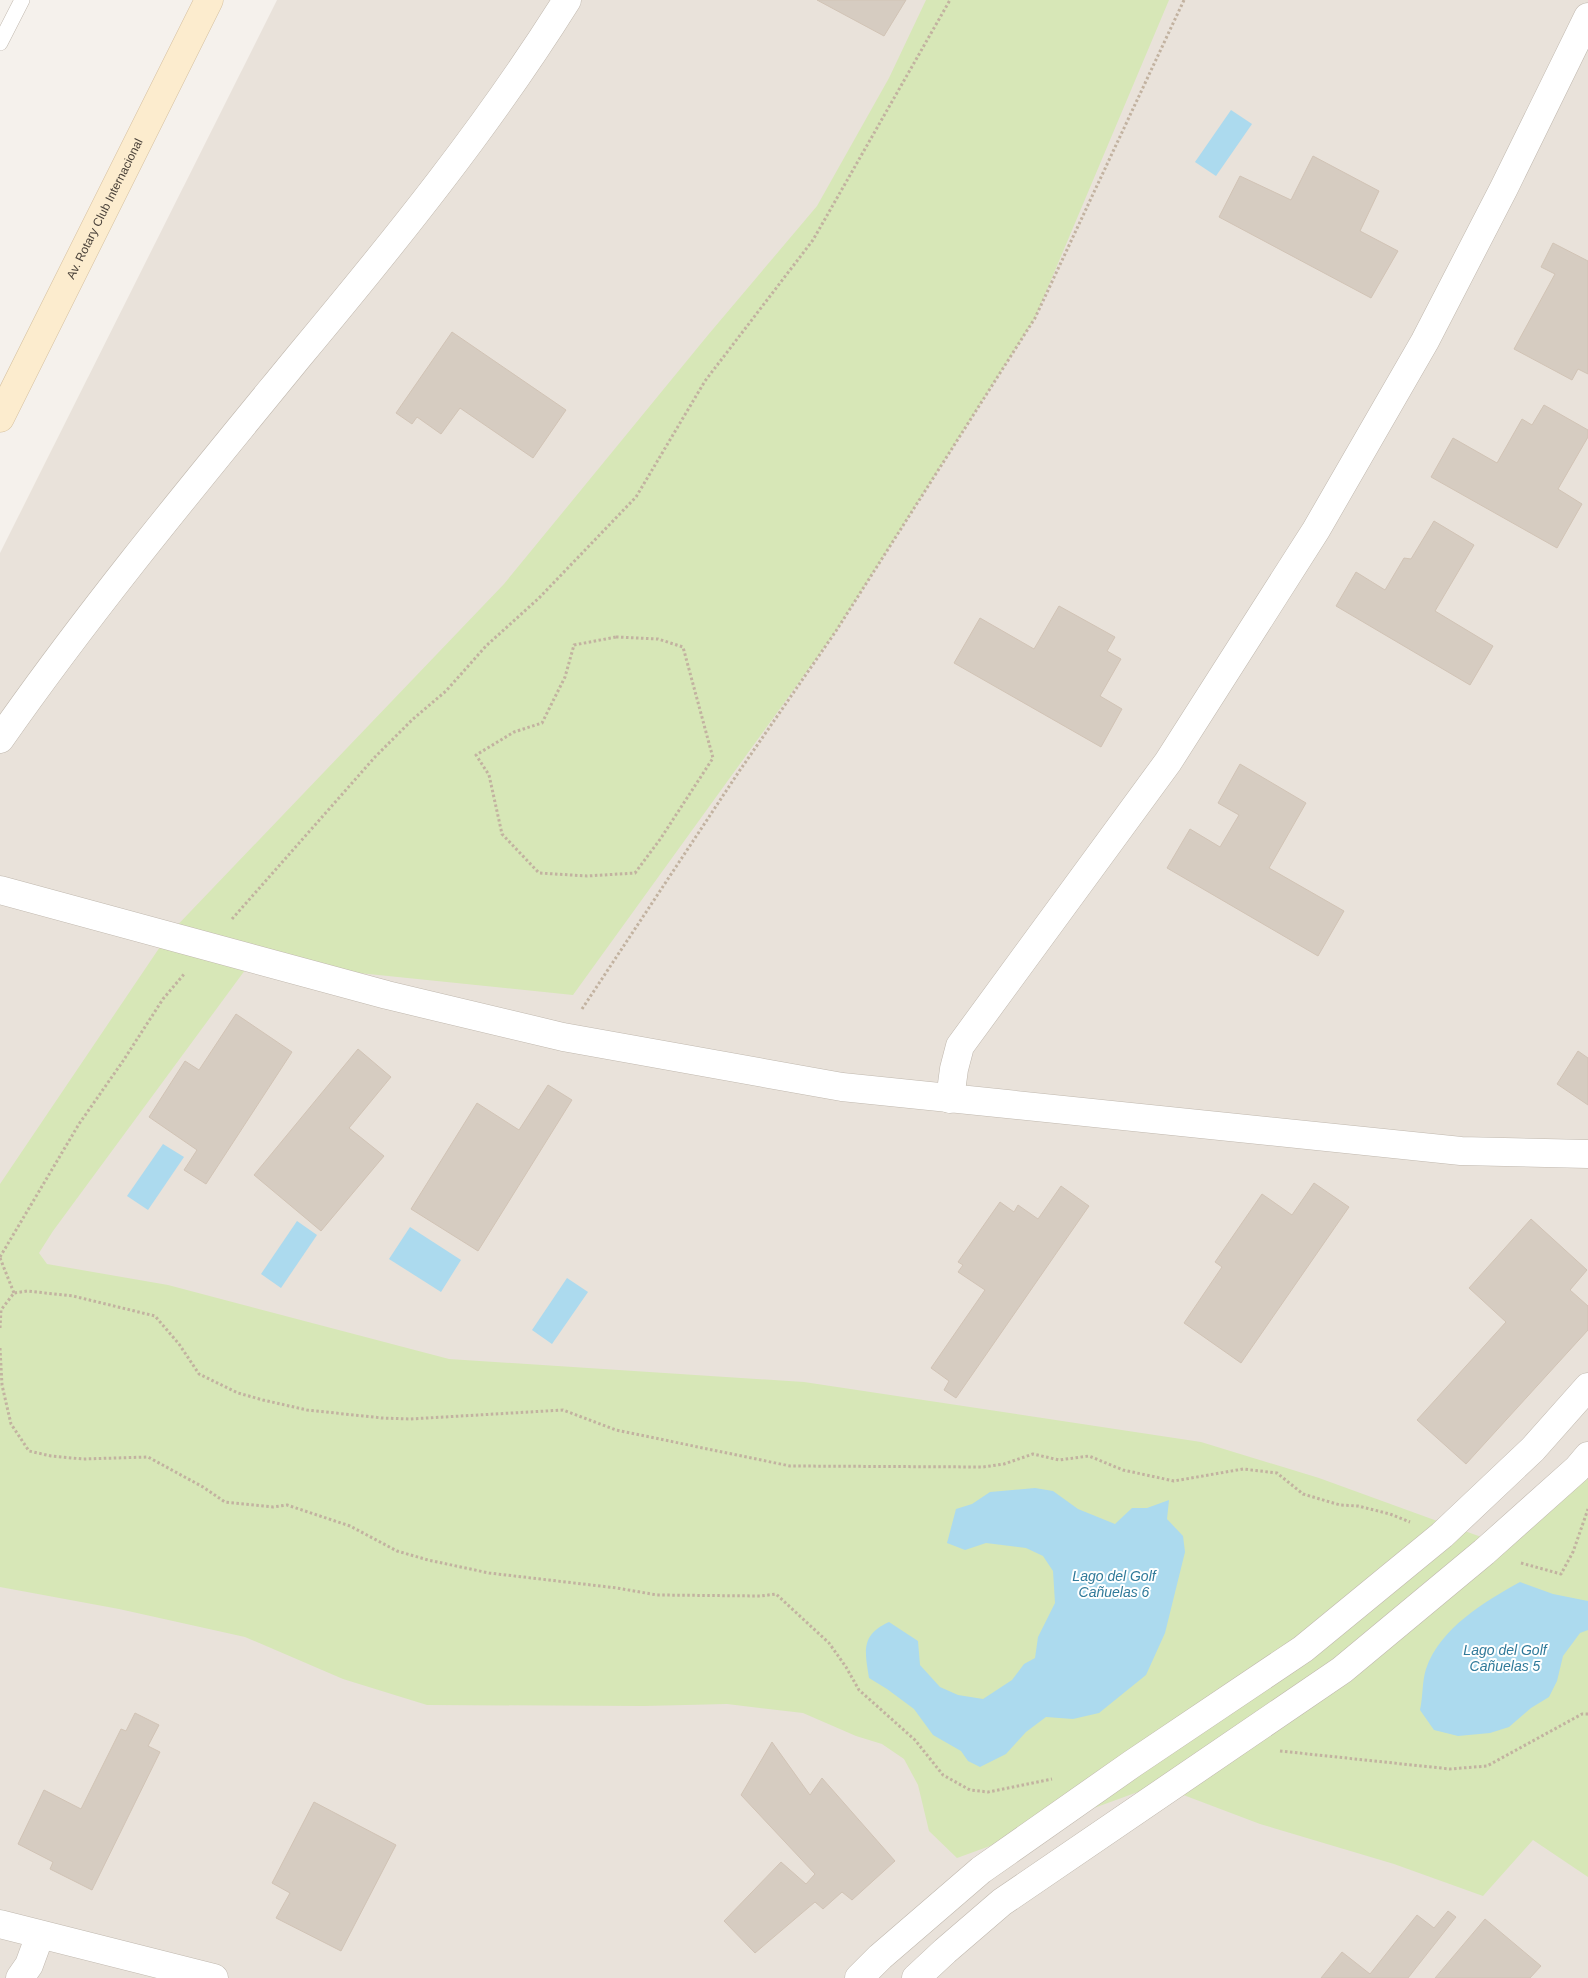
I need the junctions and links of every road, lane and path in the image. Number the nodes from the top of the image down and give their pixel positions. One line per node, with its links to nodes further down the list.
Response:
1 (22, 0): 7 (lane)
2 (209, 0): 8 (main road, Av. Rotary Club Internacional)
3 (567, 0): 9 (street)
4 (950, 0): 12 (path)
5 (1184, 0): 13 (path)
6 (1588, 17): 14 (street)
7 (0, 43)
8 (0, 418)
9 (0, 739)
10 (476, 755): 10 (path)
11 (0, 890): 12 (street)
12 (207, 948): 13 (street); 16 (path)
13 (563, 1037): 14 (street)
14 (950, 1099): 15 (street)
15 (1588, 1154)
16 (0, 1257): 17 (path)
17 (14, 1293): 18 (path); 23 (path)
18 (0, 1328)
19 (0, 1348): 27 (path)
20 (1588, 1387): 23 (street)
21 (1588, 1456): 24 (street)
22 (1588, 1509): 24 (path)
23 (1442, 1535): 32 (street)
24 (1484, 1552): 26 (street)
25 (1588, 1714): 26 (path)
26 (1231, 1746): 33 (street)
27 (1058, 1778)
28 (0, 1924): 29 (street)
29 (40, 1935): 30 (street); 31 (street)
30 (20, 1978)
31 (214, 1978)
32 (860, 1978)
33 (916, 1978)

